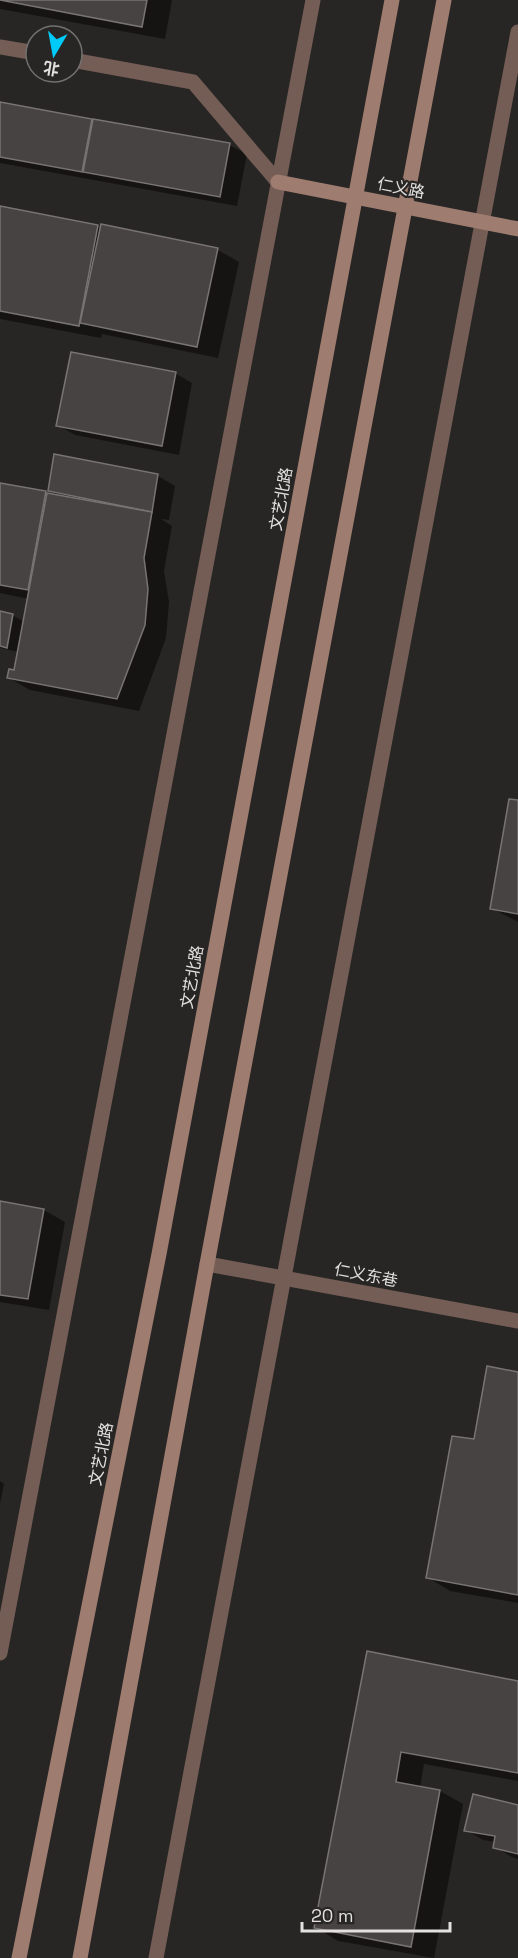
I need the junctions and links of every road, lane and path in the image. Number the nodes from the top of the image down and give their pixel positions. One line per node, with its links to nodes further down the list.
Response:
1 (313, 0): 8 (street)
2 (392, 0): 9 (main road, 文艺北路)
3 (444, 0): 10 (main road)
4 (518, 32): 11 (street)
5 (0, 47): 6 (street)
6 (24, 51)
7 (84, 62): 8 (street)
8 (278, 182): 9 (main road, 仁义路); 16 (street)
9 (354, 198): 10 (main road, 仁义路); 17 (main road, 文艺北路)
10 (405, 207): 11 (main road, 仁义路); 13 (main road)
11 (482, 222): 12 (main road, 仁义路); 14 (street)
12 (518, 229)
13 (207, 1264): 14 (street, 仁义东巷); 18 (main road)
14 (284, 1278): 15 (street, 仁义东巷); 19 (street)
15 (518, 1321)
16 (0, 1653)
17 (19, 1958)
18 (80, 1958)
19 (156, 1958)

